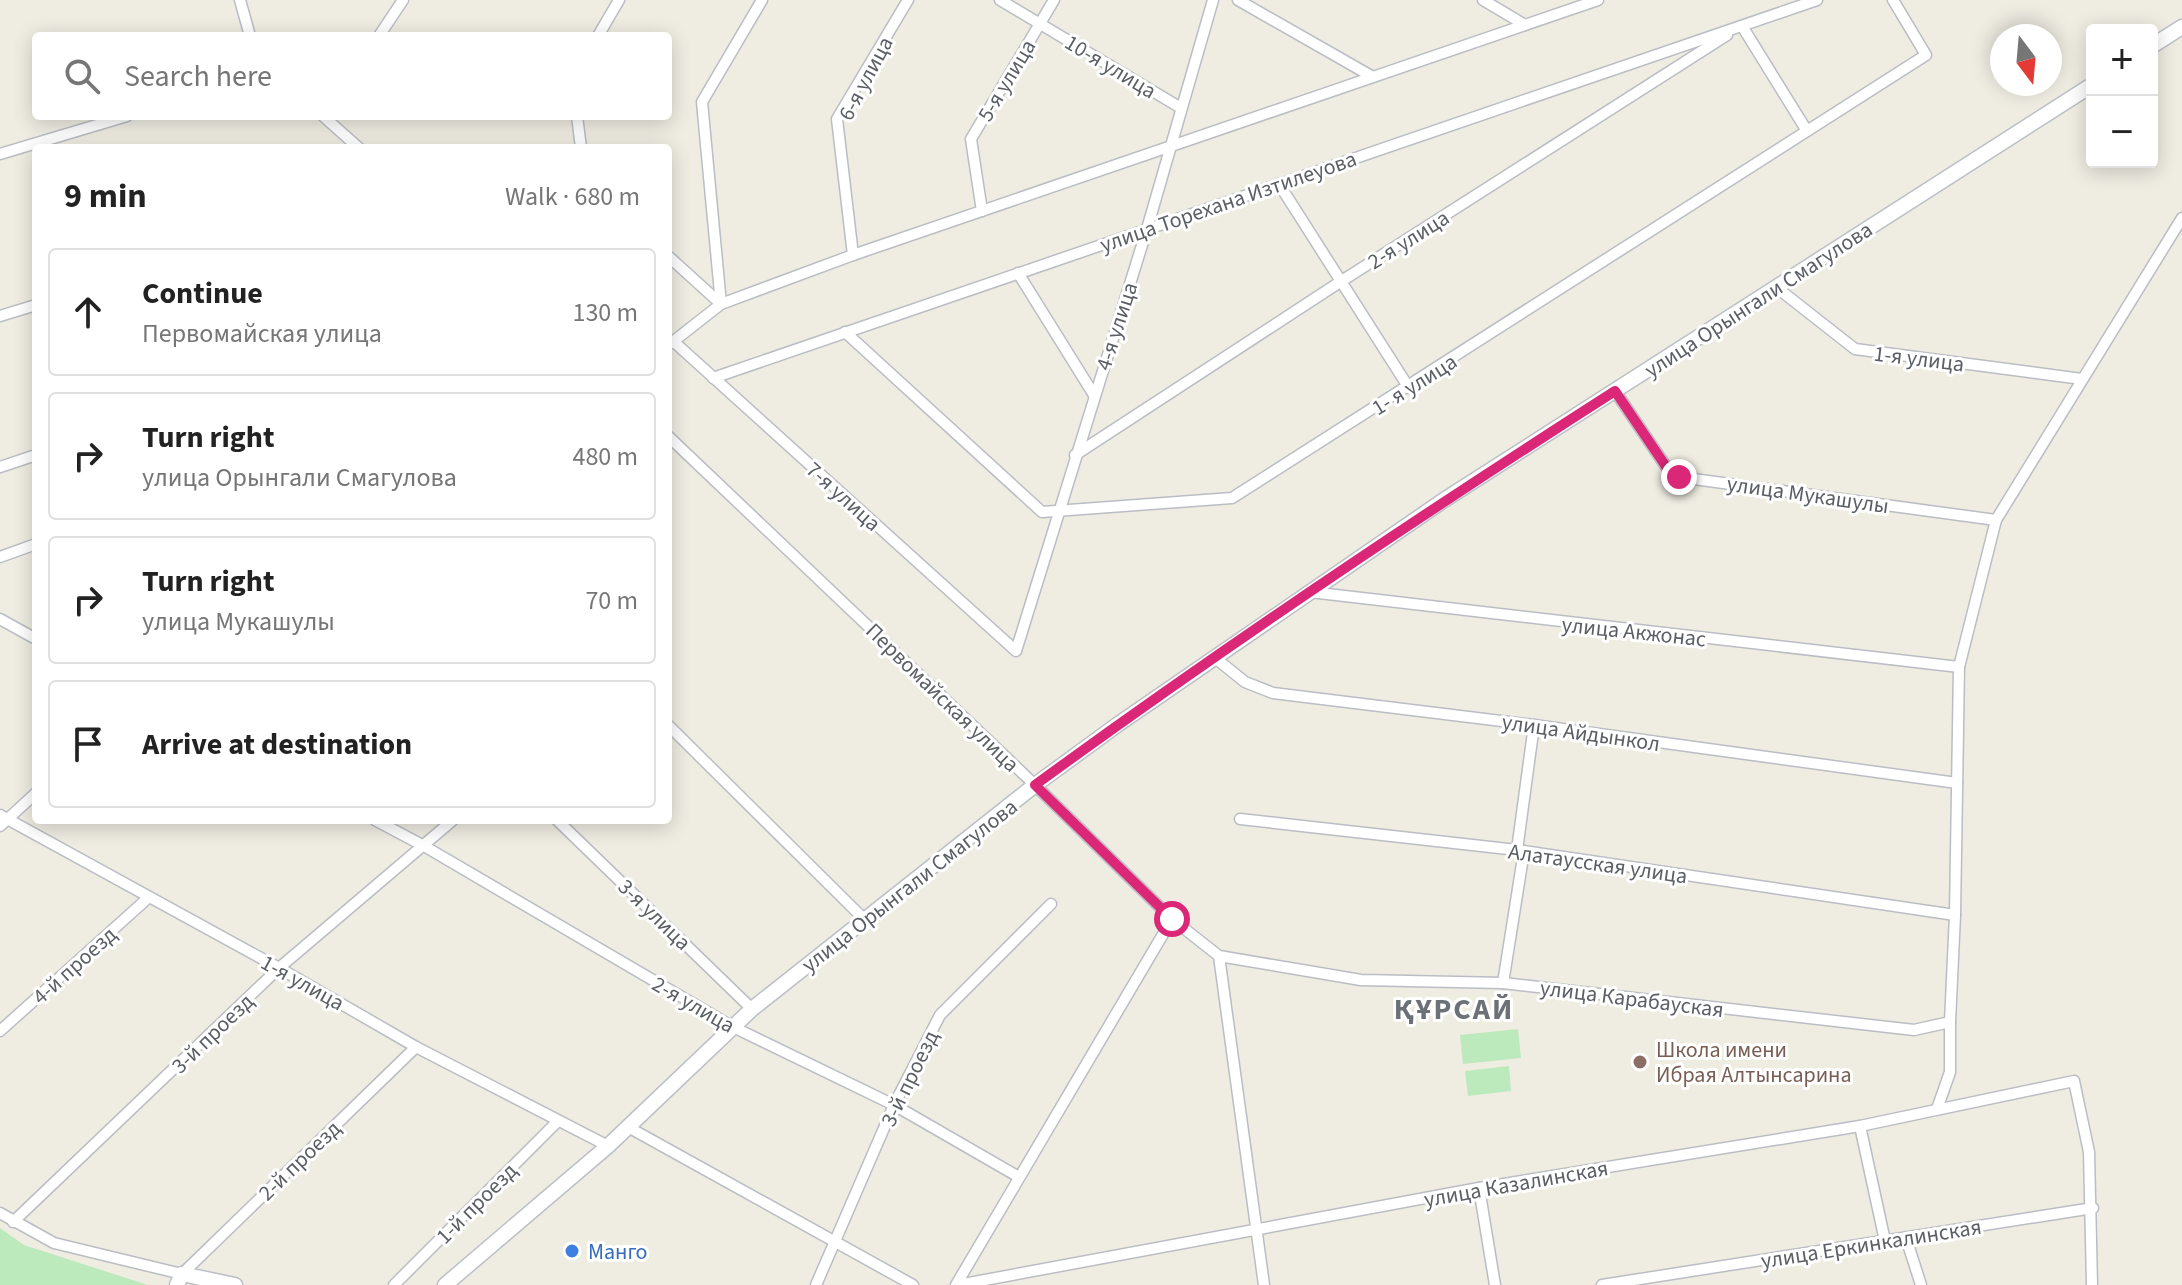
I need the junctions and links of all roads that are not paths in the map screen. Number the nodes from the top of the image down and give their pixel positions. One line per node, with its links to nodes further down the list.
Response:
1 (240, 0): 18 (street)
2 (403, 0): 19 (street)
3 (619, 0): 20 (street)
4 (762, 0): 44 (street)
5 (908, 0): 39 (street, 6-я улица)
6 (1000, 0): 14 (street, 10-я улица)
7 (1054, 0): 14 (street, 5-я улица)
8 (1213, 0): 24 (street, 4-я улица)
9 (1238, 0): 22 (street)
10 (1483, 0): 15 (street)
11 (1598, 0): 15 (street)
12 (1817, 0): 16 (street)
13 (1893, 0): 28 (street, 1- я улица)
14 (1040, 24): 24 (street, 10-я улица); 36 (street, 5-я улица)
15 (1525, 25): 22 (street)
16 (1742, 26): 28 (street); 35 (street, улица Торехана Изтилеуова); 42 (street, 2-я улица)
17 (2182, 27): 21 (main road)
18 (249, 32)
19 (382, 32)
20 (600, 32)
21 (2158, 42)
22 (1373, 77): 33 (street)
23 (2086, 89): 43 (main road, улица Орынгали Смагулова)
24 (1181, 108): 33 (street, 4-я улица)
25 (114, 120): 30 (street)
26 (334, 120): 31 (street)
27 (578, 120): 32 (street)
28 (1807, 131): 52 (street, 1- я улица)
29 (32, 144): 34 (street)
30 (33, 144)
31 (355, 144)
32 (580, 144)
33 (1170, 147): 36 (street); 38 (street, 4-я улица)
34 (0, 154)
35 (1279, 184): 38 (street, улица Торехана Изтилеуова); 42 (street)
36 (982, 211): 39 (street)
37 (2182, 218): 51 (street)
38 (1147, 229): 41 (street, улица Торехана Изтилеуова); 54 (street, 4-я улица)
39 (853, 255): 44 (street)
40 (672, 260): 44 (street)
41 (1018, 273): 47 (street, улица Торехана Изтилеуова); 54 (street)
42 (1340, 282): 52 (street); 56 (street, 2-я улица)
43 (1776, 287): 51 (street, 1-я улица); 53 (main road, улица Орынгали Смагулова)
44 (721, 304): 48 (street)
45 (32, 306): 46 (street)
46 (0, 316)
47 (845, 332): 50 (street, улица Торехана Изтилеуова); 59 (street, 1- я улица)
48 (672, 342)
49 (672, 344): 50 (street, 7-я улица)
50 (713, 378): 66 (street, 7-я улица)
51 (2082, 379): 60 (street)
52 (1409, 388): 59 (street, 1- я улица)
53 (1615, 391): 60 (street, улица Мукашулы); 63 (main road, улица Орынгали Смагулова)
54 (1094, 395): 56 (street, 4-я улица)
55 (672, 440): 72 (street, Первомайская улица)
56 (1075, 455): 59 (street, 4-я улица)
57 (32, 456): 58 (street)
58 (0, 467)
59 (1058, 510): 66 (street, 4-я улица)
60 (1996, 520): 68 (street)
61 (32, 545): 62 (street)
62 (0, 557)
63 (1310, 592): 67 (main road, улица Орынгали Смагулова); 68 (street, улица Акжонас)
64 (0, 619): 65 (street)
65 (32, 637)
66 (1016, 651)
67 (1214, 657): 69 (street, улица Айдынкол); 72 (main road, улица Орынгали Смагулова)
68 (1959, 667): 71 (street)
69 (1534, 725): 71 (street, улица Айдынкол); 80 (street)
70 (672, 729): 85 (street)
71 (1957, 783): 83 (street)
72 (1035, 785): 84 (street, Первомайская улица); 85 (main road, улица Орынгали Смагулова)
73 (32, 796): 75 (street)
74 (1240, 819): 80 (street, Алатаусская улица)
75 (3, 820): 81 (street, 1-я улица)
76 (383, 824): 79 (street, 2-я улица)
77 (449, 824): 79 (street, 3-й проезд)
78 (561, 824): 89 (street, 3-я улица)
79 (424, 846): 87 (street, 3-й проезд); 91 (street, 2-я улица)
80 (1521, 851): 83 (street, Алатаусская улица); 88 (street)
81 (148, 898): 87 (street, 1-я улица); 92 (street, 4-й проезд)
82 (1051, 904): 94 (street, 3-й проезд)
83 (1955, 915): 90 (street)
84 (1172, 919): 86 (street, Первомайская улица); 100 (street)
85 (865, 920): 89 (main road, улица Орынгали Смагулова)
86 (1219, 956): 88 (street, улица Карабауская); 105 (street)
87 (279, 968): 93 (street, 1-я улица); 104 (street, 3-й проезд)
88 (1503, 983): 90 (street, улица Карабауская)
89 (752, 1009): 91 (main road, улица Орынгали Смагулова)
90 (1950, 1022): 95 (street)
91 (733, 1027): 94 (street, 2-я улица); 98 (main road, улица Орынгали Смагулова)
92 (0, 1031)
93 (416, 1047): 96 (street, 1-я улица); 109 (street, 2-й проезд)
94 (894, 1105): 100 (street, 2-я улица); 107 (street, 3-й проезд)
95 (1937, 1109): 97 (street, улица Казалинская); 102 (street, улица Казалинская)
96 (558, 1121): 99 (street, 1-я улица); 111 (street, 1-й проезд)
97 (1860, 1126): 101 (street, улица Казалинская); 108 (street)
98 (628, 1127): 99 (main road, улица Орынгали Смагулова); 107 (street)
99 (608, 1146): 112 (main road, улица Орынгали Смагулова)
100 (1019, 1177): 115 (street)
101 (1479, 1188): 105 (street, улица Казалинская); 117 (street)
102 (2093, 1208): 106 (street, улица Еркинкалинская); 120 (street)
103 (0, 1213): 104 (street)
104 (13, 1222): 109 (street)
105 (1255, 1228): 115 (street, улица Казалинская); 116 (street)
106 (1906, 1238): 108 (street, улица Еркинкалинская); 119 (street)
107 (834, 1240): 113 (street, 3-й проезд); 114 (street)
108 (1885, 1241): 118 (street, улица Еркинкалинская)
109 (180, 1280): 110 (main road)
110 (235, 1285)
111 (394, 1285)
112 (445, 1285)
113 (816, 1285)
114 (913, 1285)
115 (957, 1285)
116 (1264, 1285)
117 (1495, 1285)
118 (1602, 1285)
119 (1921, 1285)
120 (2092, 1285)

